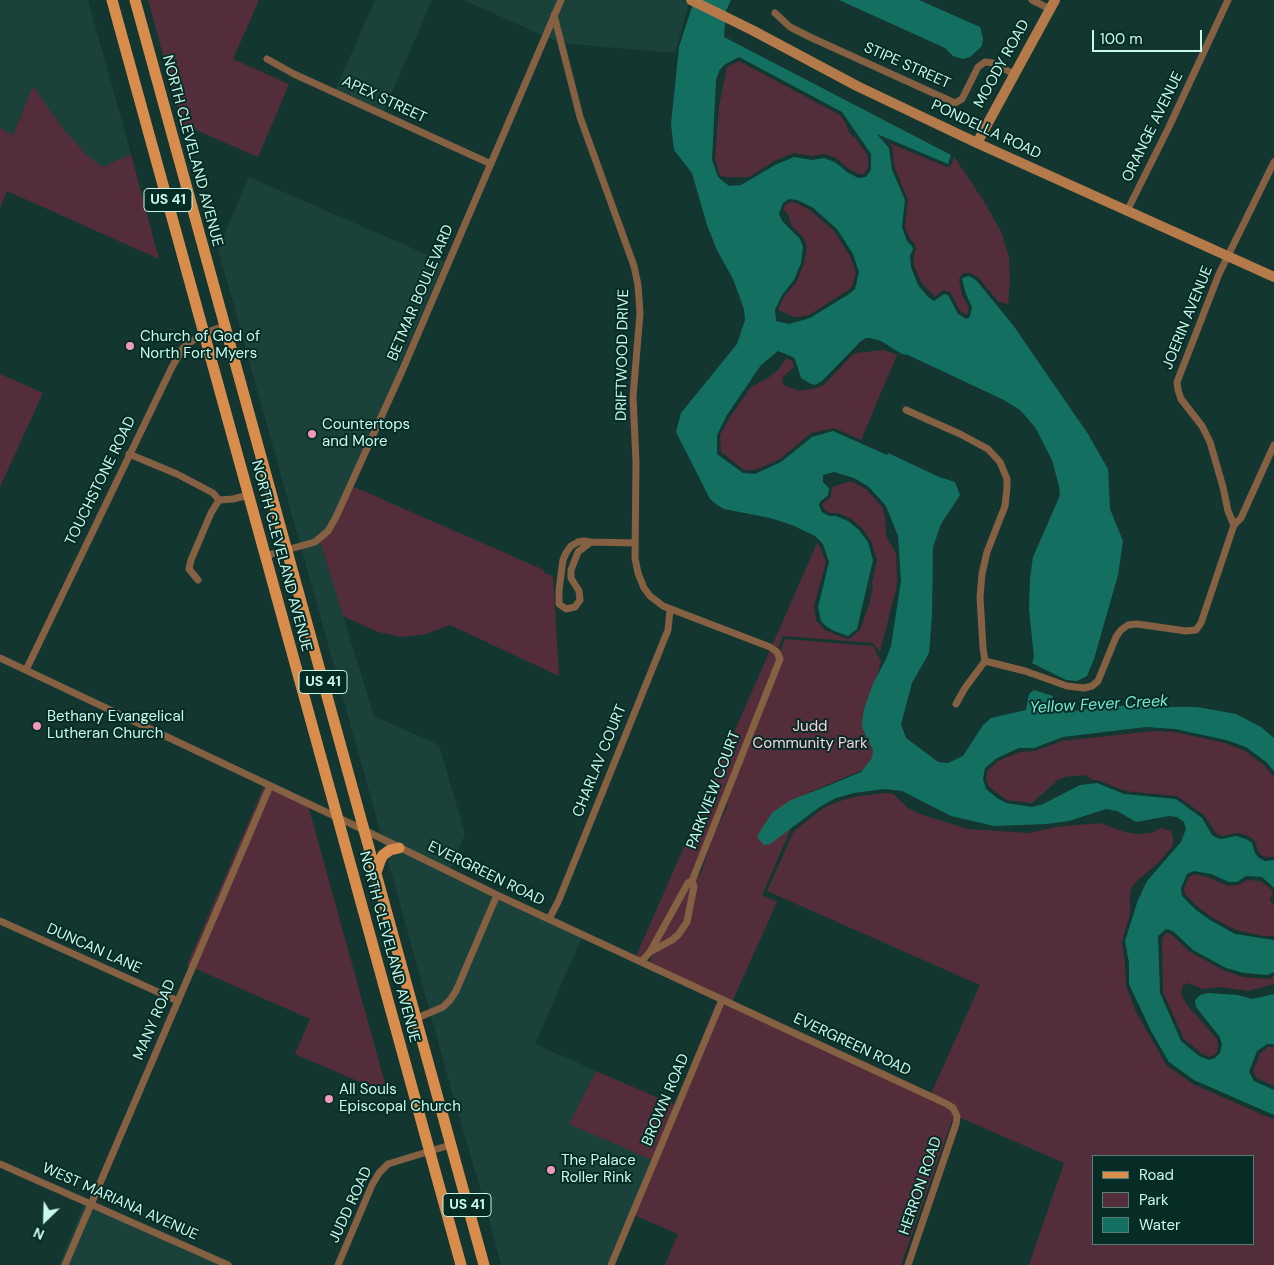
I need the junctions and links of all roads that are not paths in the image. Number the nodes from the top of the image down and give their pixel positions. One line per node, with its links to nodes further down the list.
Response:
1 (112, 0): 19 (main road, NORTH CLEVELAND AVENUE / US 41)
2 (135, 0): 18 (main road, NORTH CLEVELAND AVENUE / US 41)
3 (561, 0): 9 (street, BETMAR BOULEVARD)
4 (691, 0): 12 (main road, PONDELLA ROAD)
5 (1032, 0): 7 (street)
6 (1228, 0): 15 (street, ORANGE AVENUE)
7 (1053, 4): 11 (main road, MOODY ROAD)
8 (775, 14): 11 (street, STIPE STREET)
9 (554, 15): 14 (street, BETMAR BOULEVARD); 27 (street, DRIFTWOOD DRIVE)
10 (267, 59): 14 (street, APEX STREET)
11 (1014, 74): 12 (main road, MOODY ROAD)
12 (977, 143): 15 (main road, PONDELLA ROAD)
13 (1274, 162): 16 (street, JOERIN AVENUE)
14 (491, 164): 28 (street, BETMAR BOULEVARD)
15 (1127, 211): 16 (main road, PONDELLA ROAD)
16 (1228, 256): 17 (main road, PONDELLA ROAD); 25 (street, JOERIN AVENUE)
17 (1274, 277)
18 (224, 326): 19 (street, TOUCHSTONE ROAD); 28 (main road, NORTH CLEVELAND AVENUE / US 41)
19 (204, 333): 22 (street, TOUCHSTONE ROAD); 23 (main road, NORTH CLEVELAND AVENUE / US 41)
20 (906, 410): 36 (street)
21 (1274, 445): 25 (street)
22 (129, 454): 24 (street); 37 (street, TOUCHSTONE ROAD)
23 (249, 495): 24 (street); 29 (main road, NORTH CLEVELAND AVENUE / US 41)
24 (219, 500): 32 (street)
25 (1234, 525): 36 (street)
26 (591, 542): 27 (street); 30 (street); 31 (street)
27 (636, 543): 33 (street, DRIFTWOOD DRIVE)
28 (286, 551): 29 (street, BETMAR BOULEVARD); 38 (main road, NORTH CLEVELAND AVENUE / US 41)
29 (266, 556): 39 (main road, NORTH CLEVELAND AVENUE / US 41)
30 (561, 575): 31 (street); 31 (street)
31 (571, 575)
32 (198, 580)
33 (670, 610): 34 (street, DRIFTWOOD DRIVE); 48 (street, CHARLAV COURT)
34 (777, 652): 46 (street, PARKVIEW COURT)
35 (0, 658): 37 (street, EVERGREEN ROAD)
36 (985, 661): 40 (street)
37 (26, 670): 41 (street, EVERGREEN ROAD)
38 (322, 680): 39 (main road); 43 (main road, NORTH CLEVELAND AVENUE / US 41)
39 (301, 685): 42 (main road, NORTH CLEVELAND AVENUE / US 41)
40 (956, 704)
41 (270, 786): 42 (street, EVERGREEN ROAD); 53 (street, MANY ROAD)
42 (338, 818): 43 (street, EVERGREEN ROAD); 57 (main road, NORTH CLEVELAND AVENUE / US 41)
43 (364, 830): 44 (street, EVERGREEN ROAD); 45 (main road, NORTH CLEVELAND AVENUE / US 41)
44 (399, 848): 45 (main road); 47 (street, EVERGREEN ROAD)
45 (376, 874): 54 (main road, NORTH CLEVELAND AVENUE / US 41)
46 (692, 881): 50 (street, PARKVIEW COURT); 50 (street, PARKVIEW COURT)
47 (497, 895): 48 (street, EVERGREEN ROAD); 54 (street)
48 (549, 919): 51 (street, EVERGREEN ROAD)
49 (0, 921): 53 (street, DUNCAN LANE)
50 (650, 952): 51 (street, PARKVIEW COURT)
51 (641, 962): 52 (street, EVERGREEN ROAD)
52 (722, 1000): 55 (street, EVERGREEN ROAD); 65 (street, BROWN ROAD)
53 (178, 1001): 59 (street, MANY ROAD)
54 (415, 1018): 56 (main road, NORTH CLEVELAND AVENUE / US 41)
55 (956, 1116): 66 (street, HERRON ROAD)
56 (450, 1145): 57 (street, JUDD ROAD); 64 (main road, NORTH CLEVELAND AVENUE / US 41)
57 (430, 1151): 62 (street, JUDD ROAD); 63 (main road, NORTH CLEVELAND AVENUE / US 41)
58 (0, 1164): 59 (street, WEST MARIANA AVENUE)
59 (91, 1204): 60 (street, MANY ROAD); 61 (street, WEST MARIANA AVENUE)
60 (65, 1265)
61 (228, 1265)
62 (338, 1265)
63 (461, 1265)
64 (484, 1265)
65 (611, 1265)
66 (908, 1265)

